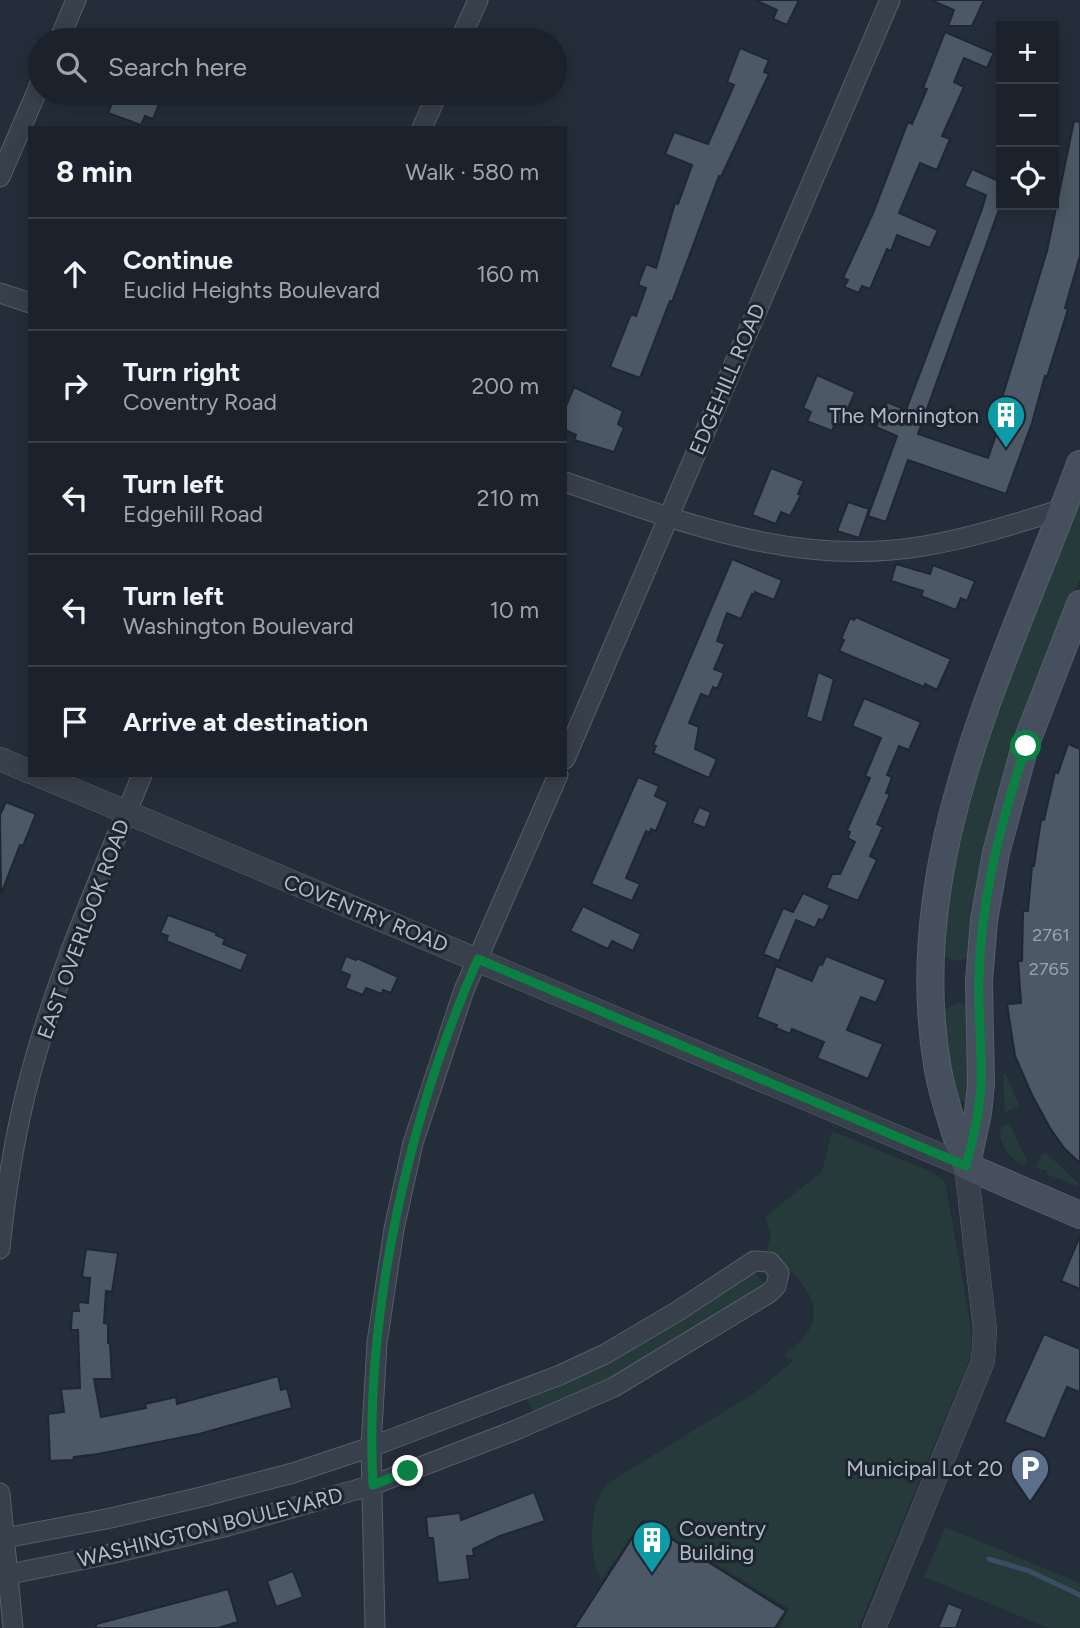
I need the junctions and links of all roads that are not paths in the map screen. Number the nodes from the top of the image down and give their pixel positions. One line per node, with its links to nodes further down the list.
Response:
1 (76, 0): 4 (street)
2 (478, 0): 5 (street)
3 (890, 0): 15 (street, EDGEHILL ROAD)
4 (64, 28)
5 (465, 28)
6 (31, 105): 9 (street)
7 (433, 105): 8 (street)
8 (423, 126)
9 (0, 177)
10 (0, 293): 11 (street)
11 (28, 302)
12 (1080, 464): 14 (main road)
13 (567, 483): 15 (street)
14 (1063, 509): 15 (street); 25 (main road)
15 (668, 517): 17 (street, EDGEHILL ROAD)
16 (1080, 604): 25 (main road)
17 (567, 754)
18 (0, 759): 19 (street)
19 (28, 771)
20 (43, 777): 23 (street, COVENTRY ROAD)
21 (141, 777): 23 (street, EAST OVERLOOK ROAD)
22 (557, 777): 24 (street)
23 (126, 813): 24 (street, COVENTRY ROAD); 27 (street, EAST OVERLOOK ROAD)
24 (478, 959): 25 (street, COVENTRY ROAD); 28 (street)
25 (966, 1166): 26 (main road, COVENTRY ROAD); 35 (street)
26 (1080, 1215)
27 (0, 1249)
28 (371, 1447): 29 (street); 29 (street, WASHINGTON BOULEVARD); 31 (street, WASHINGTON BOULEVARD)
29 (373, 1485): 32 (street, WASHINGTON BOULEVARD); 34 (street)
30 (0, 1493): 31 (street)
31 (2, 1538): 32 (street)
32 (4, 1575): 33 (street)
33 (13, 1628)
34 (375, 1628)
35 (874, 1628)

